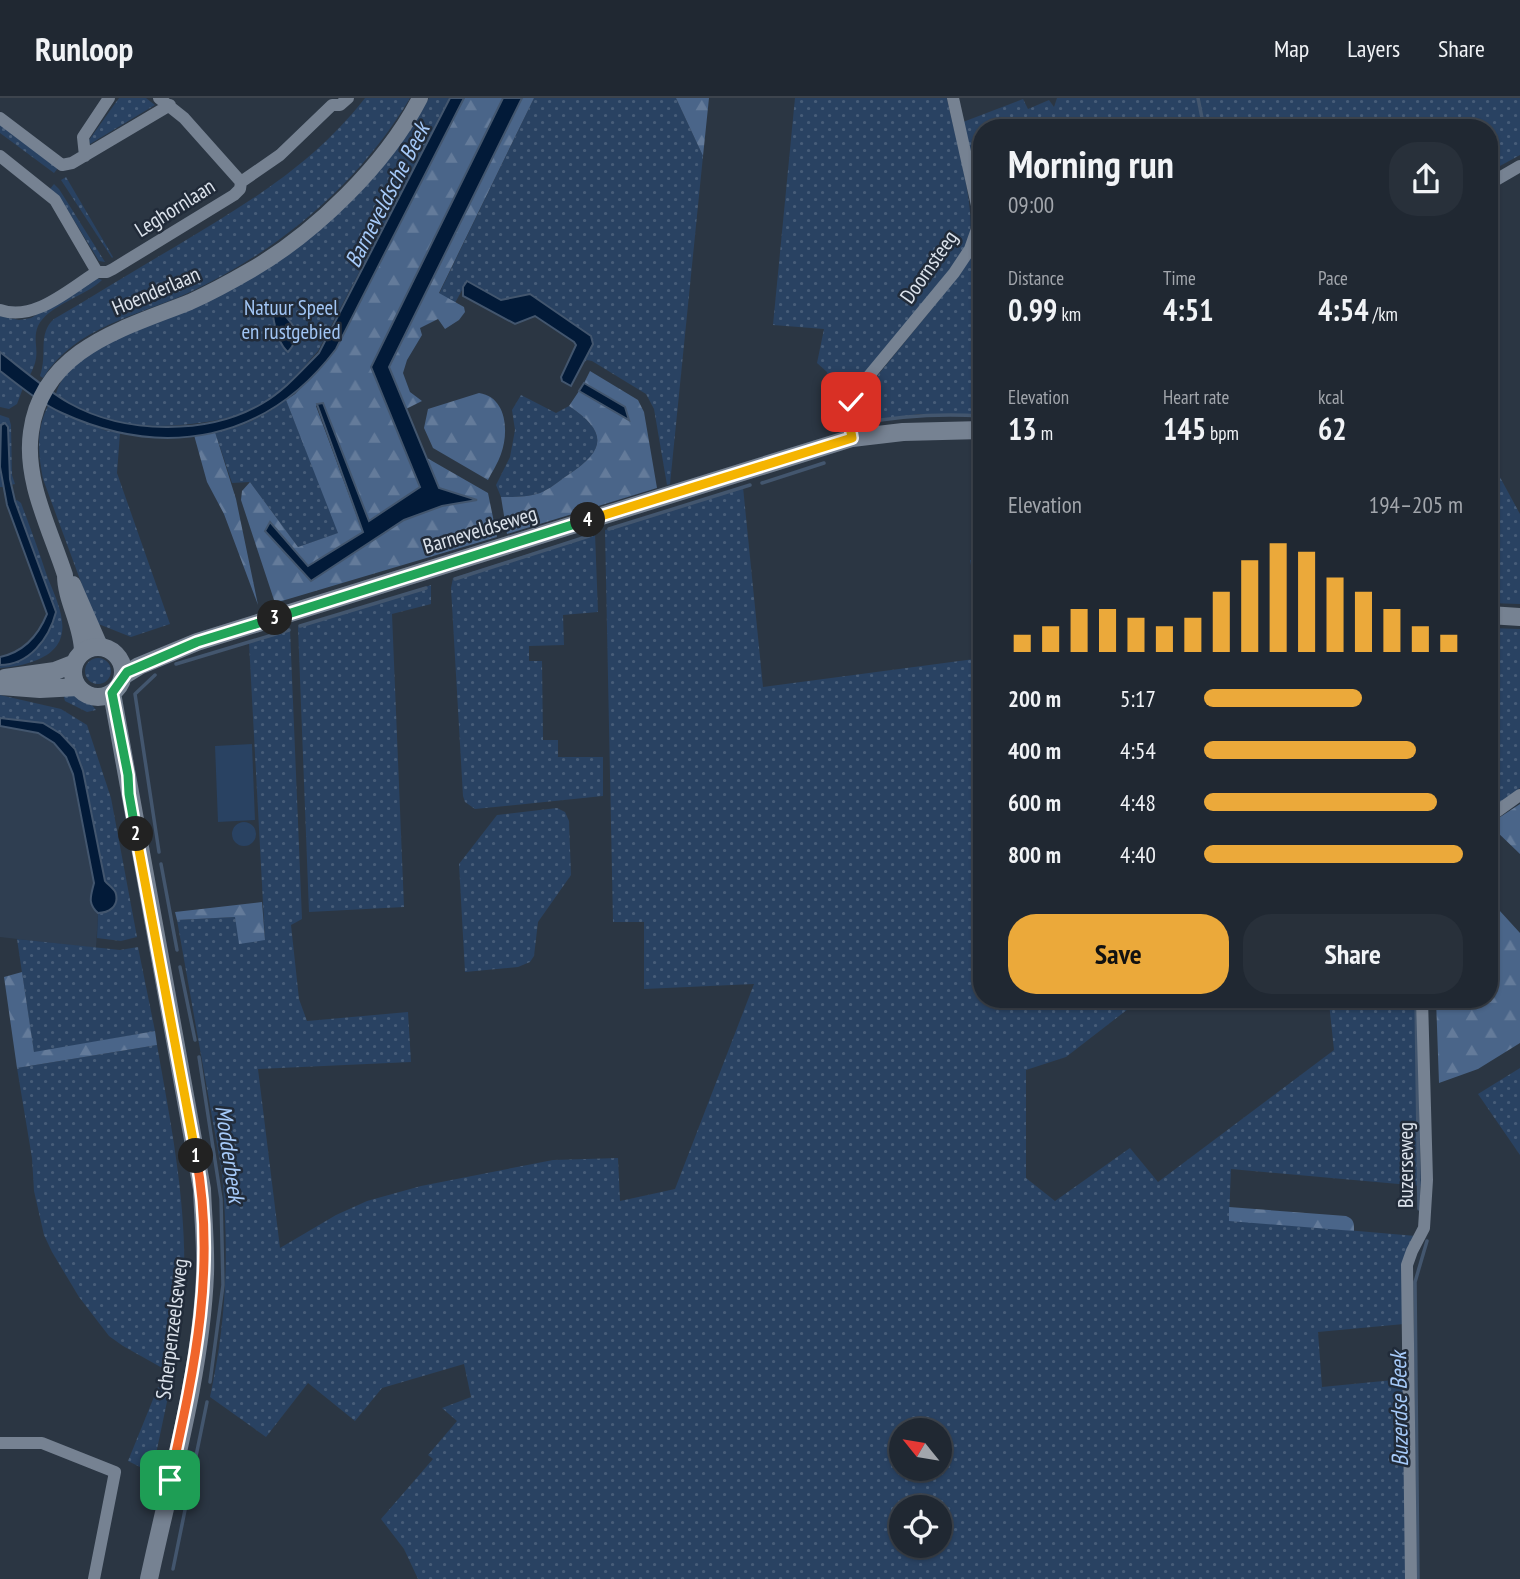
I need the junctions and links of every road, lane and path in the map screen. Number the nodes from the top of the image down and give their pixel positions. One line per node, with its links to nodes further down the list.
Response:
1 (109, 98): 9 (street)
2 (348, 98): 6 (street, Leghornlaan)
3 (421, 98): 19 (street, Hoenderlaan)
4 (953, 98): 13 (street, Doornsteeg)
5 (165, 102): 9 (street); 12 (street)
6 (329, 102): 12 (street, Leghornlaan)
7 (0, 118): 9 (street)
8 (0, 156): 15 (street)
9 (85, 156)
10 (1520, 166): 11 (street)
11 (1498, 179)
12 (241, 182): 15 (street, Leghornlaan)
13 (973, 188)
14 (973, 240): 18 (street, Doornsteeg)
15 (97, 272): 16 (street, Leghornlaan)
16 (0, 310)
17 (973, 430): 18 (main road, Barneveldseweg)
18 (852, 438): 22 (main road, Barneveldseweg)
19 (65, 575): 23 (street, Hoenderlaan); 25 (street, Hoenderlaan)
20 (1498, 616): 21 (main road)
21 (1520, 617)
22 (197, 642): 24 (main road, Barneveldseweg); 26 (main road, Barneveldseweg)
23 (100, 646): 24 (main road); 25 (main road)
24 (117, 655): 26 (main road)
25 (78, 658): 27 (main road); 29 (main road)
26 (123, 676): 30 (main road)
27 (0, 678)
28 (0, 686): 29 (main road)
29 (78, 687): 30 (main road)
30 (104, 698): 36 (main road, Scherpenzeelseweg)
31 (1520, 795): 32 (street)
32 (1498, 811)
33 (1422, 1008): 37 (street, Buzerseweg)
34 (0, 1443): 35 (street)
35 (94, 1579)
36 (149, 1579)
37 (1411, 1579)

